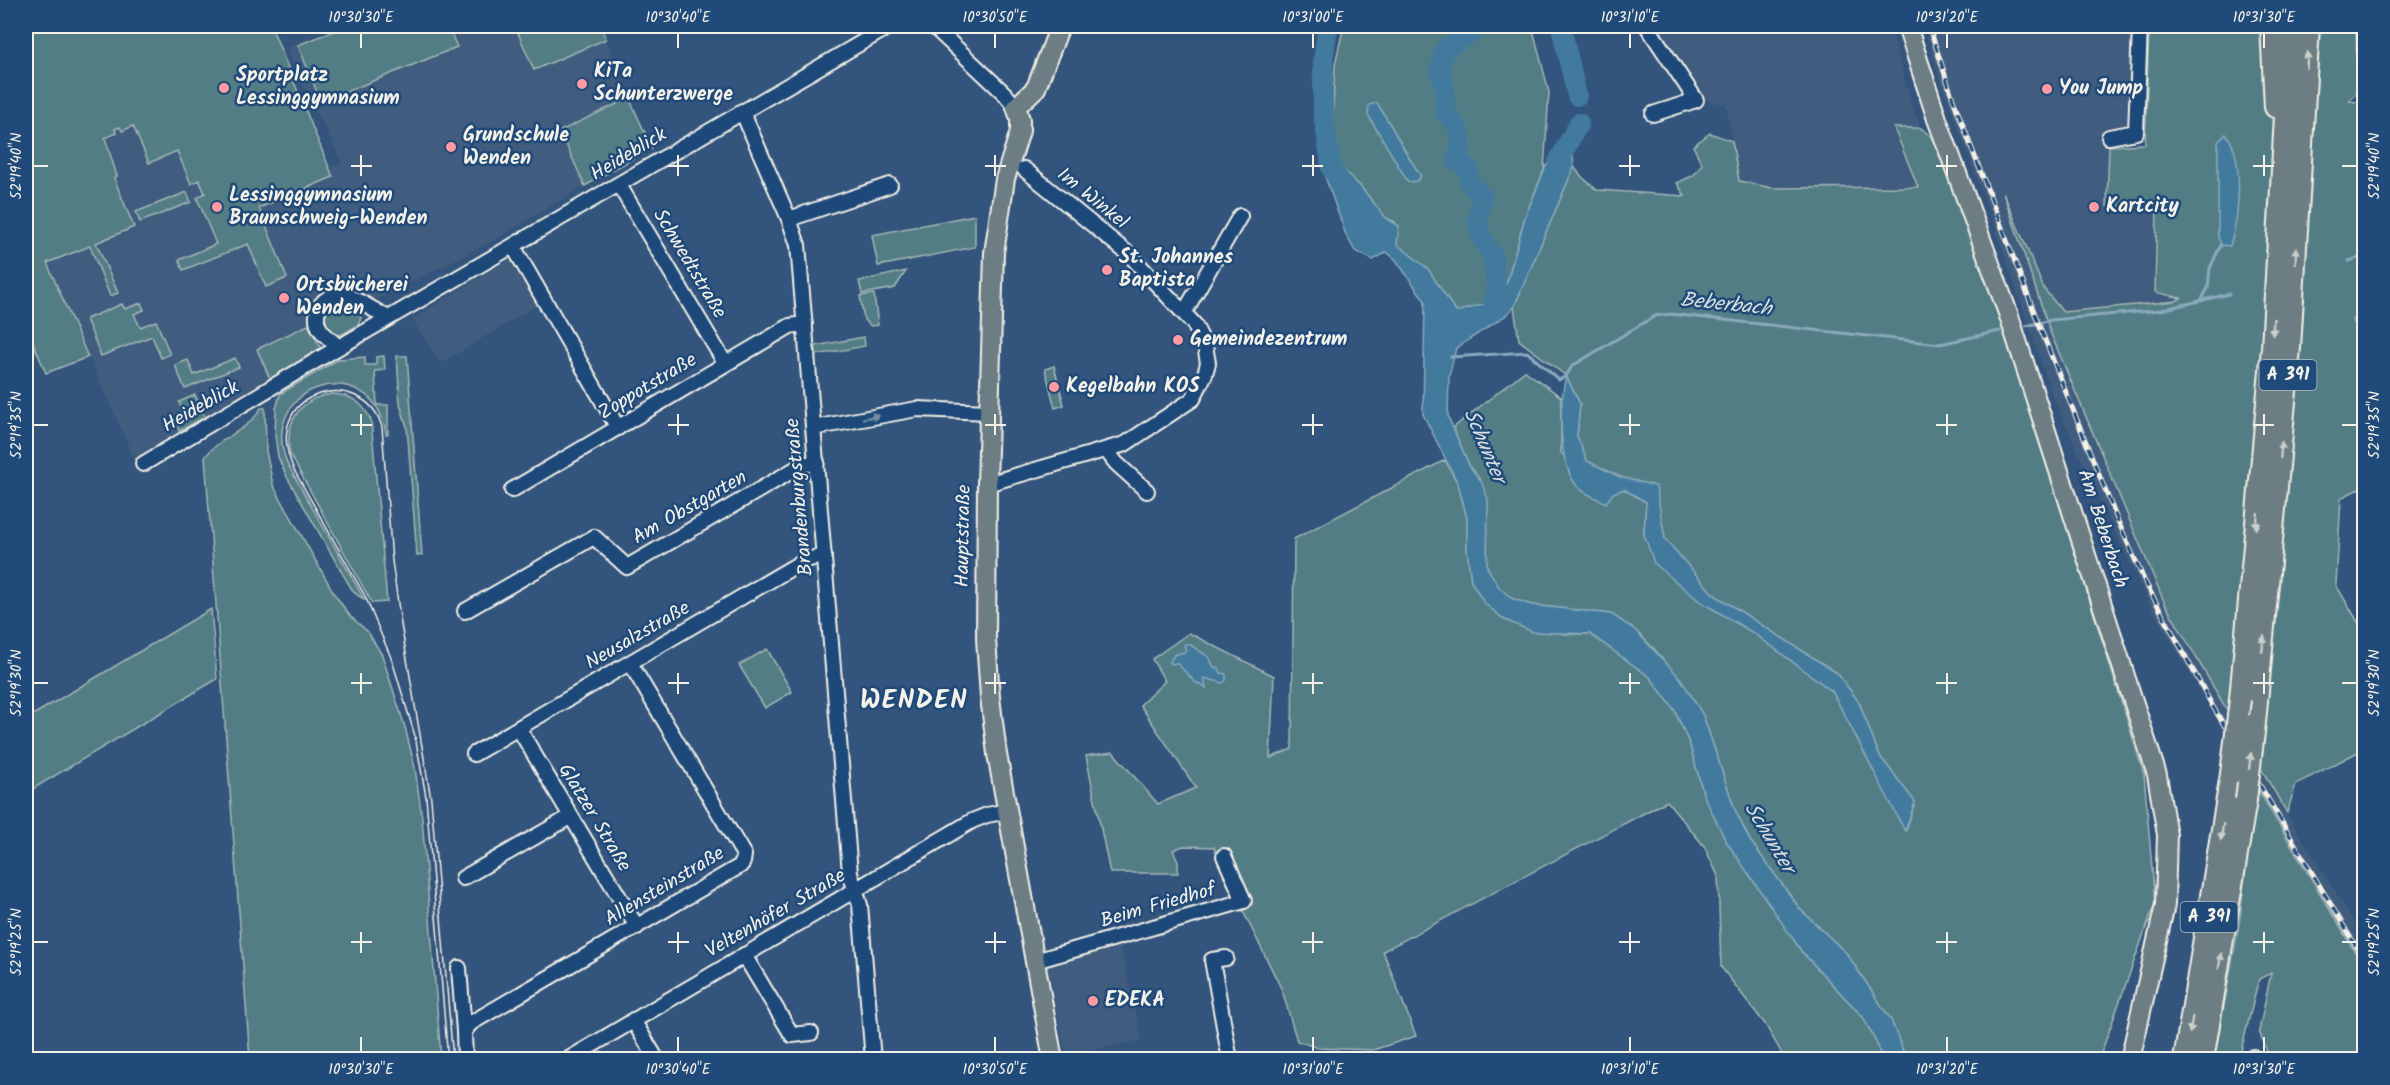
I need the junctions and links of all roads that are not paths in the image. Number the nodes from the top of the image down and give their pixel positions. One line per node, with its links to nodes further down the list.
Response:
1 (890, 26): 11 (street, Heideblick)
2 (933, 26): 10 (street)
3 (1060, 26): 10 (main road)
4 (1647, 26): 12 (street)
5 (1907, 26): 59 (main road, Am Beberbach)
6 (2140, 26): 13 (street)
7 (2271, 26): 19 (highway)
8 (2290, 26): 19 (highway, A 391)
9 (2309, 26): 61 (highway, A 391, one-way to 9, bridge)
10 (1016, 107): 26 (main road, Hauptstraße)
11 (742, 111): 15 (street, Heideblick); 18 (street, Brandenburgstraße)
12 (1653, 114)
13 (2109, 137)
14 (1024, 169): 21 (street, Im Winkel)
15 (619, 185): 20 (street, Heideblick); 25 (street, Schwedtstraße)
16 (890, 185): 18 (street)
17 (1240, 216): 21 (street)
18 (789, 219): 23 (street, Brandenburgstraße)
19 (2279, 226): 60 (highway, A 391, one-way to 60, bridge)
20 (513, 246): 22 (street, Heideblick); 27 (street)
21 (1184, 312): 29 (street, Im Winkel)
22 (388, 318): 24 (street, Heideblick); 24 (street)
23 (806, 324): 25 (street, Zoppotstraße); 28 (street, Brandenburgstraße)
24 (339, 347): 31 (street, Heideblick)
25 (725, 363): 27 (street, Zoppotstraße)
26 (989, 412): 28 (street, one-way to 26); 32 (main road, Hauptstraße)
27 (618, 428): 33 (street, Zoppotstraße)
28 (813, 428): 30 (street, Brandenburgstraße)
29 (1107, 451): 32 (street, Im Winkel); 34 (street)
30 (817, 462): 35 (street, Brandenburgstraße); 36 (street, Am Obstgarten)
31 (143, 464)
32 (987, 484): 40 (main road, Hauptstraße)
33 (512, 490)
34 (1147, 491)
35 (824, 556): 37 (street, Neusalzstraße); 44 (street, Brandenburgstraße)
36 (465, 611)
37 (630, 663): 38 (street, Neusalzstraße); 45 (street, Allensteinstraße)
38 (519, 729): 39 (street, Neusalzstraße); 41 (street, Glatzer Straße)
39 (474, 754)
40 (1008, 810): 44 (street, Veltenhöfer Straße); 48 (main road, Hauptstraße)
41 (570, 817): 43 (street); 45 (street, Glatzer Straße)
42 (1224, 856): 48 (street, Beim Friedhof)
43 (463, 878)
44 (855, 891): 46 (street, Veltenhöfer Straße); 56 (street, Brandenburgstraße)
45 (637, 927): 51 (street, Allensteinstraße)
46 (744, 955): 50 (street, Veltenhöfer Straße); 52 (street)
47 (1226, 957): 58 (street)
48 (1035, 961): 57 (main road, Hauptstraße)
49 (459, 968): 51 (street)
50 (633, 1020): 54 (street, Veltenhöfer Straße); 55 (street)
51 (464, 1031): 53 (street)
52 (811, 1033)
53 (465, 1059)
54 (567, 1059)
55 (657, 1059)
56 (873, 1059)
57 (1053, 1059)
58 (1230, 1059)
59 (2130, 1059)
60 (2184, 1059)
61 (2203, 1059)

